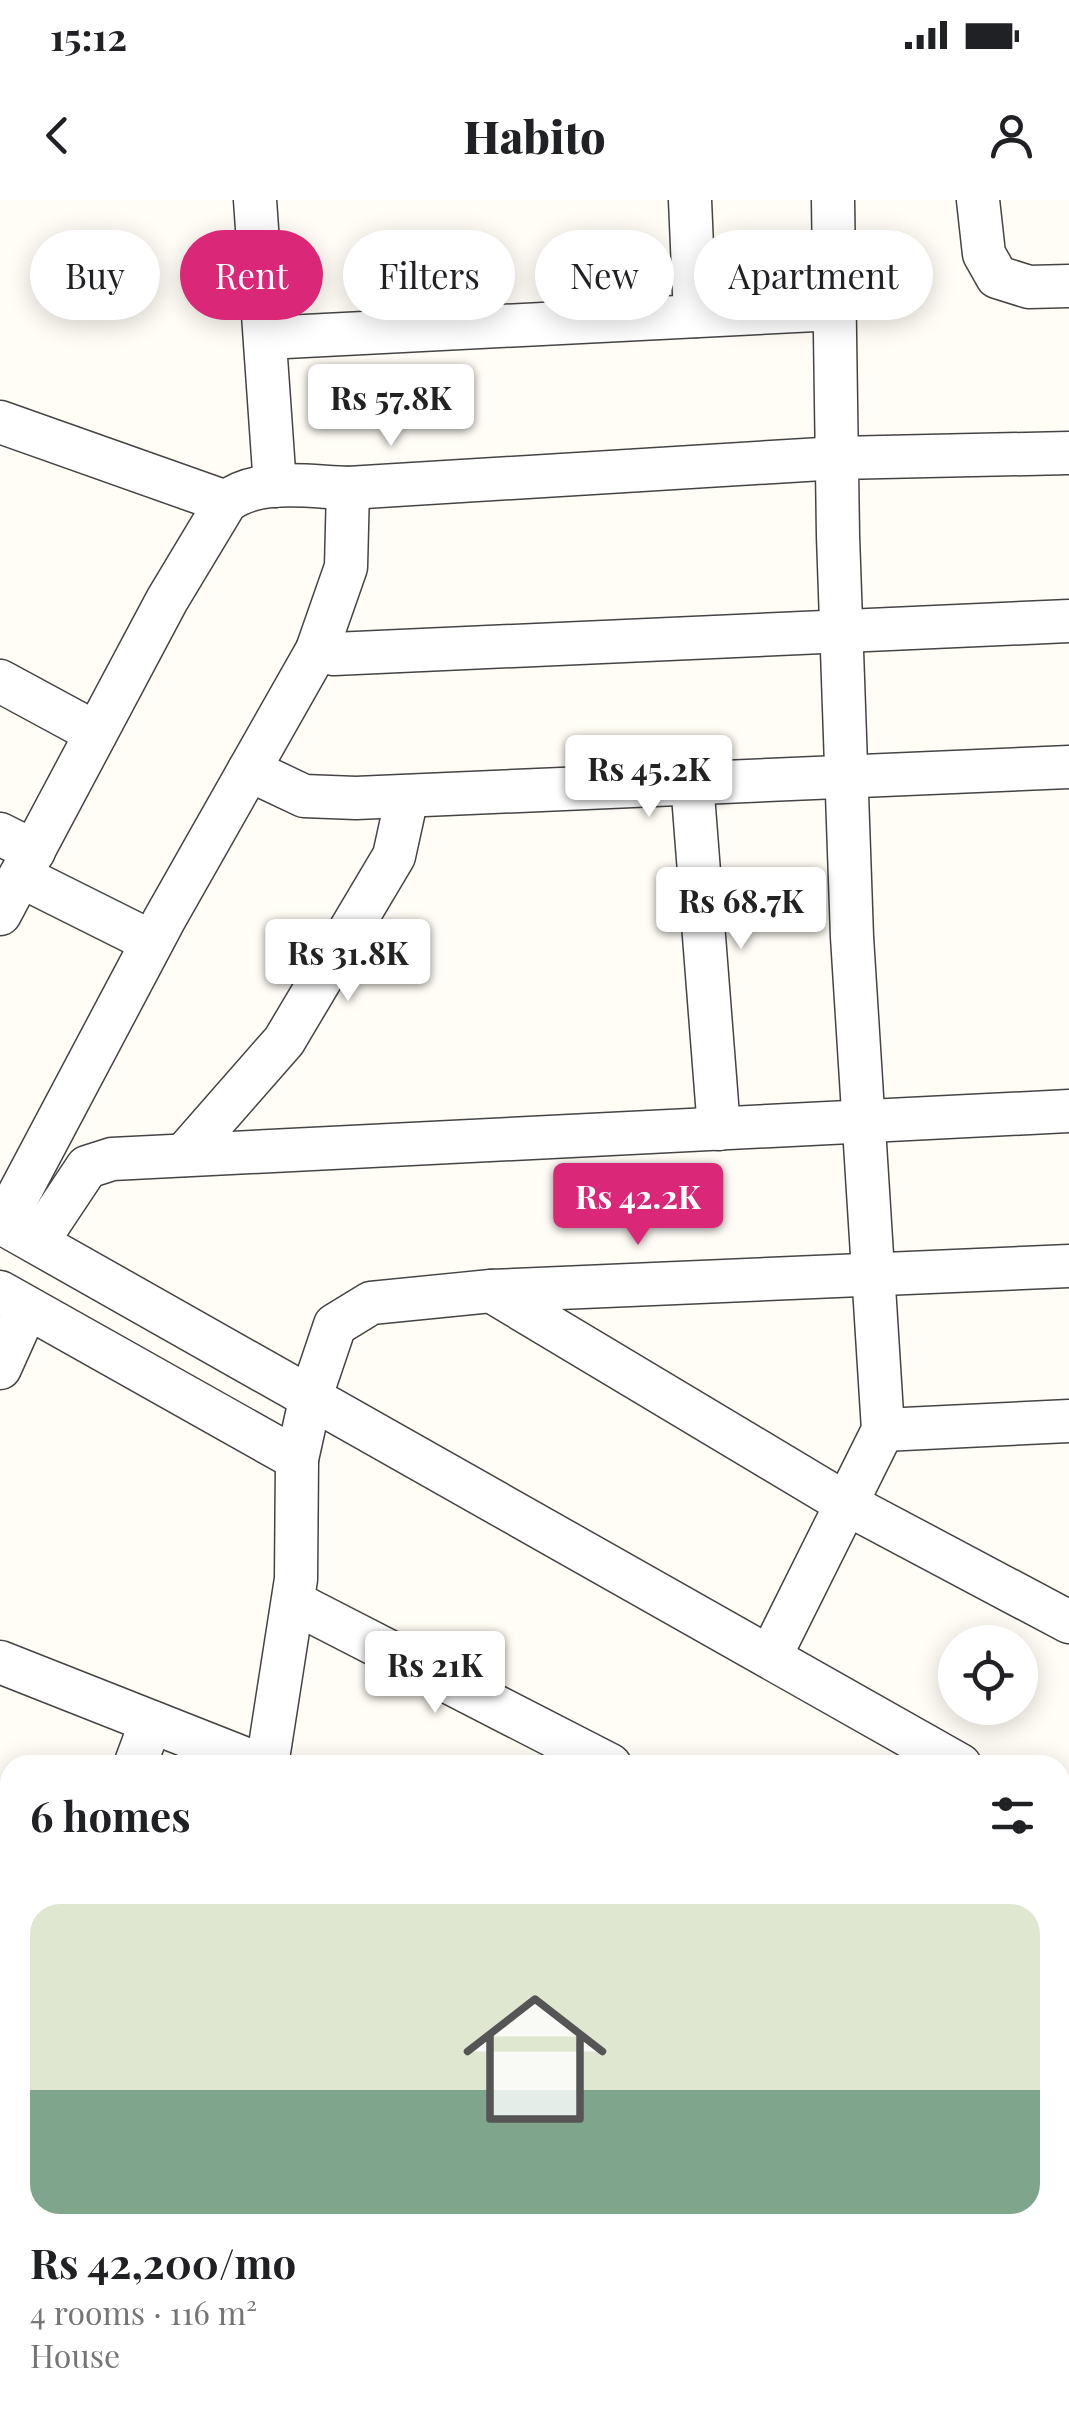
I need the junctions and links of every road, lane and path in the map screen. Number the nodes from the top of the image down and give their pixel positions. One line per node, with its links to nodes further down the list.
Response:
1 (255, 200): 10 (street)
2 (690, 200): 7 (street)
3 (832, 200): 5 (street)
4 (978, 200): 6 (street)
5 (833, 230)
6 (1069, 286)
7 (694, 293)
8 (694, 316): 10 (street)
9 (835, 320): 13 (street)
10 (266, 338): 14 (street)
11 (0, 422): 16 (street)
12 (1069, 454): 13 (street)
13 (838, 458): 15 (street); 18 (street)
14 (275, 486): 15 (street); 16 (street)
15 (348, 488): 19 (street)
16 (226, 502): 21 (street)
17 (1069, 621): 18 (street)
18 (843, 633): 19 (street); 24 (street)
19 (317, 650): 23 (street)
20 (0, 682): 21 (street)
21 (96, 733): 27 (street)
22 (1069, 767): 24 (street)
23 (249, 770): 26 (street); 29 (street)
24 (847, 775): 25 (street); 31 (street)
25 (692, 782): 26 (street); 32 (street)
26 (407, 797): 33 (street)
27 (18, 854): 28 (street); 29 (street)
28 (0, 914)
29 (152, 942): 34 (street)
30 (1069, 1112): 31 (street)
31 (864, 1122): 32 (street); 36 (street)
32 (719, 1129): 33 (street)
33 (184, 1155): 34 (street)
34 (13, 1230): 40 (street)
35 (1069, 1266): 36 (street)
36 (874, 1278): 37 (street); 42 (street)
37 (492, 1291): 40 (street); 44 (street)
38 (14, 1300): 39 (street); 43 (street)
39 (0, 1368)
40 (311, 1396): 43 (street); 47 (street)
41 (1069, 1422): 42 (street)
42 (882, 1430): 44 (street)
43 (297, 1459): 45 (street)
44 (846, 1503): 46 (street); 47 (street)
45 (293, 1602): 52 (street); 53 (street)
46 (1069, 1622)
47 (770, 1657): 54 (street)
48 (0, 1662): 49 (street)
49 (151, 1722): 50 (street); 51 (street)
50 (139, 1755)
51 (238, 1755)
52 (266, 1755)
53 (591, 1755)
54 (942, 1755)

